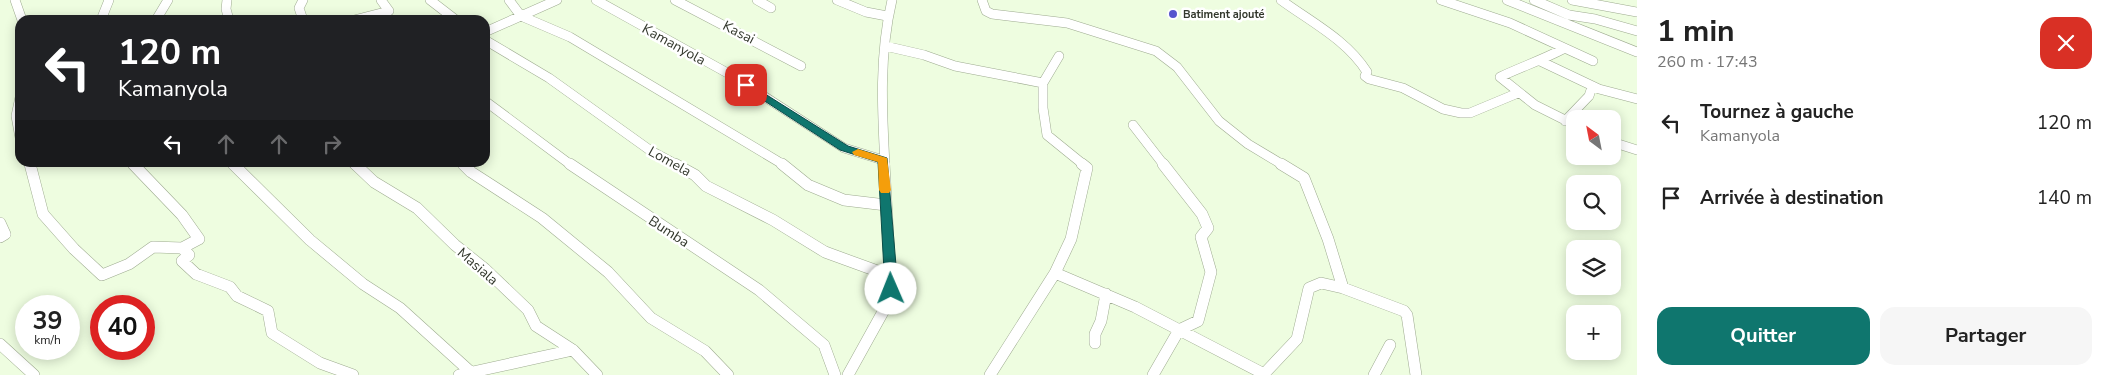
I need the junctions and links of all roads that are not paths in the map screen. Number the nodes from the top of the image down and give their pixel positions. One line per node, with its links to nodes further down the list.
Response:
1 (15, 0): 24 (street)
2 (109, 0): 25 (street)
3 (168, 0): 26 (street)
4 (226, 0): 5 (street); 27 (street)
5 (231, 0)
6 (303, 0): 28 (street)
7 (381, 0): 29 (street)
8 (430, 0): 30 (street)
9 (509, 0): 31 (street)
10 (557, 0): 31 (street)
11 (596, 0): 52 (street, Kamanyola)
12 (675, 0): 42 (street, Kasai)
13 (757, 0): 22 (street)
14 (837, 0): 32 (street)
15 (892, 0): 32 (street)
16 (982, 0): 64 (street)
17 (1281, 0): 45 (street)
18 (1441, 0): 37 (street)
19 (1507, 0): 38 (street)
20 (1534, 0): 34 (street)
21 (1572, 0): 23 (street)
22 (772, 8)
23 (1637, 12)
24 (21, 15)
25 (103, 15)
26 (159, 15)
27 (228, 15)
28 (301, 15)
29 (376, 15)
30 (450, 15)
31 (520, 16): 33 (street); 58 (street)
32 (887, 16): 36 (street)
33 (490, 30)
34 (1637, 30)
35 (490, 43): 63 (street, Lomela)
36 (885, 46): 43 (street); 52 (street)
37 (1563, 49): 40 (street); 41 (street)
38 (1637, 52)
39 (1059, 56): 43 (street)
40 (1540, 61): 44 (street); 45 (street)
41 (1593, 61)
42 (802, 66)
43 (1043, 83): 62 (street)
44 (1592, 87): 46 (street); 48 (street)
45 (1518, 93): 48 (street)
46 (1637, 99)
47 (490, 105): 76 (street, Bumba)
48 (1565, 121)
49 (1133, 125): 66 (street)
50 (1621, 145): 51 (street)
51 (1637, 150)
52 (883, 160): 58 (street)
53 (30, 167): 61 (street)
54 (136, 167): 61 (street)
55 (236, 167): 71 (street)
56 (358, 167): 70 (street, Masiala)
57 (466, 167): 75 (street)
58 (886, 205): 63 (street)
59 (0, 223): 60 (street)
60 (0, 237)
61 (182, 248): 73 (street)
62 (1054, 272): 65 (street); 78 (street)
63 (891, 276): 77 (street)
64 (1343, 288): 80 (street); 82 (street)
65 (1106, 294): 66 (street); 67 (street)
66 (1179, 330): 79 (street); 80 (street)
67 (1095, 343)
68 (0, 344): 72 (street)
69 (1390, 345): 81 (street)
70 (573, 350): 71 (street); 74 (street, Masiala)
71 (468, 374)
72 (34, 375)
73 (353, 375)
74 (597, 375)
75 (728, 375)
76 (835, 375)
77 (848, 375)
78 (990, 375)
79 (1153, 375)
80 (1264, 375)
81 (1374, 375)
82 (1416, 375)

